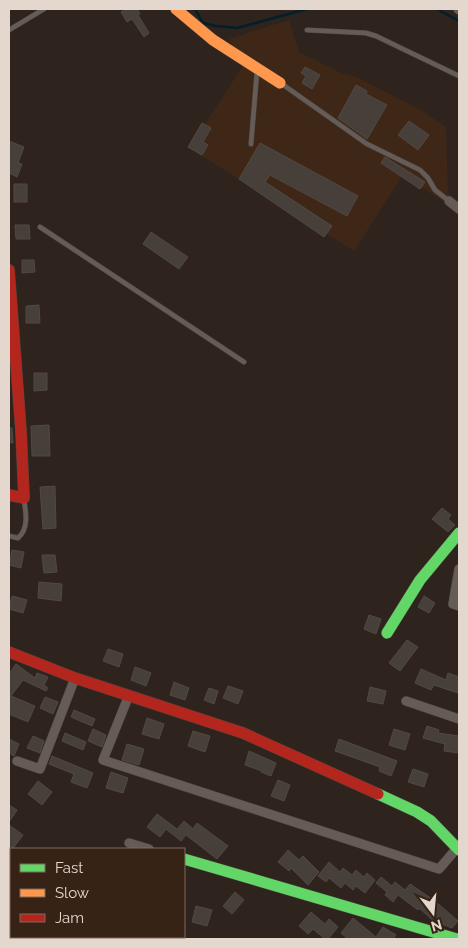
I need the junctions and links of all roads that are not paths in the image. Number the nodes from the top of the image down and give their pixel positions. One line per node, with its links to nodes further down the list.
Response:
1 (43, 9): 3 (lane)
2 (176, 9): 5 (street)
3 (9, 30)
4 (307, 30): 6 (lane)
5 (257, 68): 7 (street); 8 (lane)
6 (459, 76)
7 (280, 83): 9 (lane)
8 (251, 144)
9 (450, 201): 10 (street)
10 (459, 208)
11 (40, 227): 14 (lane)
12 (9, 270): 13 (street)
13 (11, 346): 16 (street)
14 (244, 362)
15 (9, 495): 16 (street)
16 (24, 498): 18 (lane)
17 (459, 533): 21 (street)
18 (9, 536)
19 (459, 569): 20 (street)
20 (459, 606)
21 (387, 633)
22 (9, 652): 23 (street)
23 (75, 678): 24 (street); 27 (street)
24 (129, 695): 30 (street); 30 (street)
25 (406, 701): 26 (street)
26 (459, 719)
27 (17, 761)
28 (128, 843): 29 (street)
29 (146, 848)
30 (458, 849)
31 (185, 859): 32 (street)
32 (456, 939)

